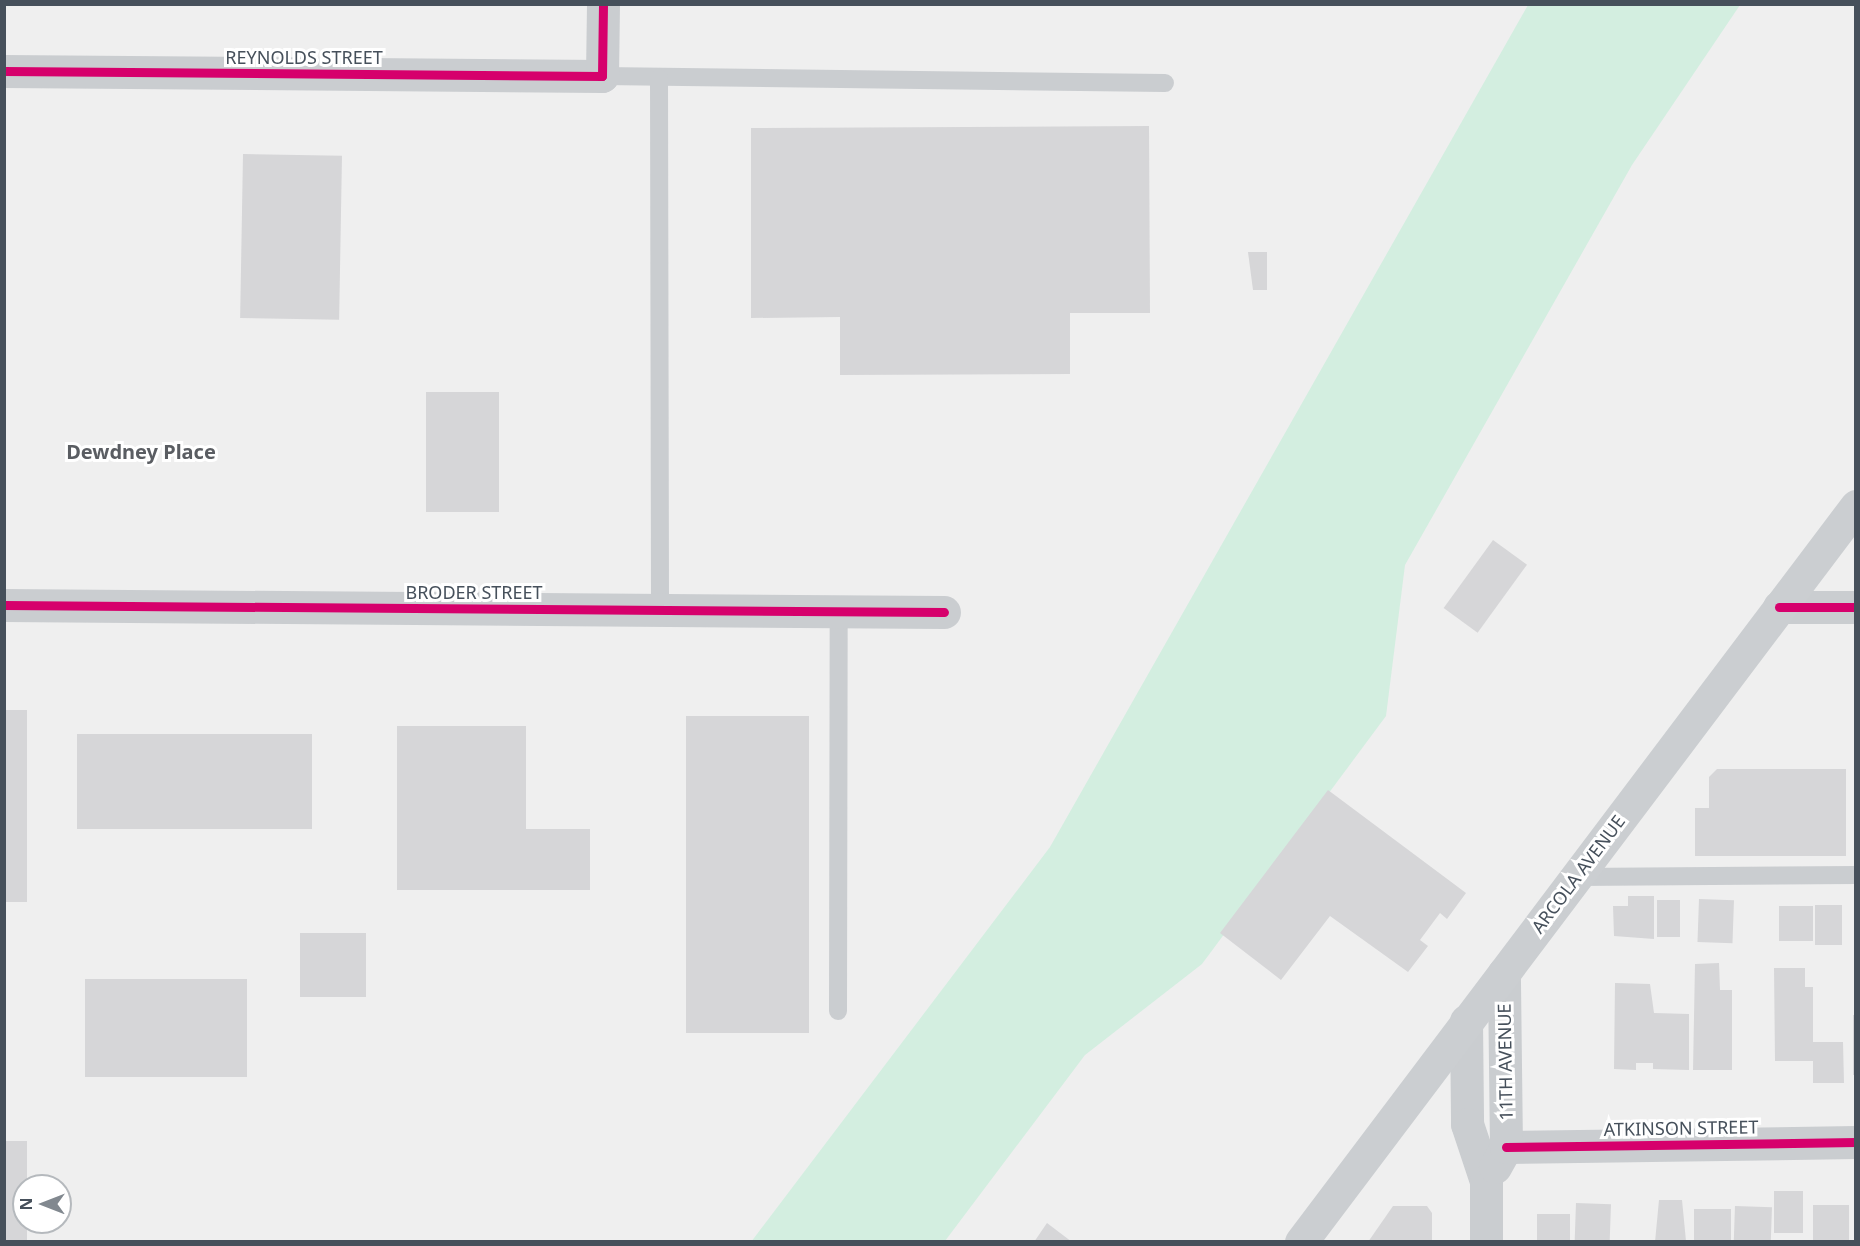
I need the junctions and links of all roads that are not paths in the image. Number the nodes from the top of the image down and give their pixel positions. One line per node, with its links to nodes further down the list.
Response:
1 (603, 4): 3 (street)
2 (4, 71): 3 (street, REYNOLDS STREET)
3 (602, 76): 4 (lane)
4 (659, 78): 5 (lane); 10 (lane)
5 (1165, 83)
6 (1856, 506): 8 (main road, ARCOLA AVENUE)
7 (4, 605): 10 (street, BRODER STREET)
8 (1779, 607): 9 (street); 14 (main road, ARCOLA AVENUE)
9 (1856, 607)
10 (660, 609): 11 (street, BRODER STREET)
11 (839, 611): 12 (street, BRODER STREET); 16 (lane)
12 (944, 612)
13 (1856, 875): 14 (lane)
14 (1575, 877): 15 (main road, ARCOLA AVENUE)
15 (1504, 973): 17 (main road, ARCOLA AVENUE); 19 (street, 11TH AVENUE)
16 (838, 1011)
17 (1466, 1021): 20 (street); 21 (main road, ARCOLA AVENUE)
18 (1856, 1142): 19 (street, ATKINSON STREET)
19 (1506, 1147): 20 (street, 11TH AVENUE)
20 (1486, 1181): 22 (street)
21 (1301, 1242)
22 (1486, 1242)

